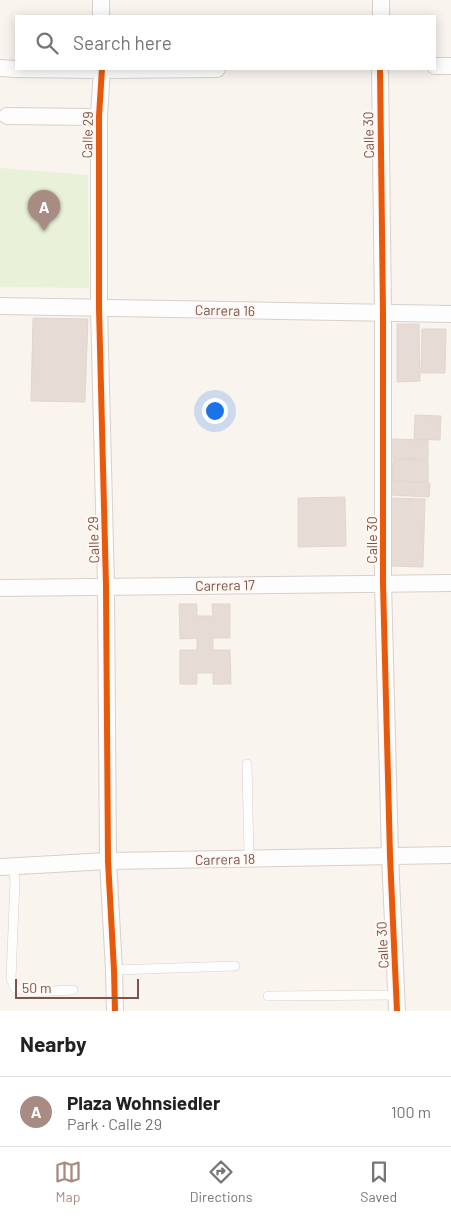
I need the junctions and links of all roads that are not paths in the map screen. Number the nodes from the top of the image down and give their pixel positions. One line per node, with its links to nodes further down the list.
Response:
1 (101, 0): 3 (street)
2 (381, 0): 4 (street)
3 (101, 15)
4 (380, 15)
5 (436, 66): 6 (street)
6 (451, 66)
7 (0, 68): 8 (street)
8 (15, 69)
9 (102, 70): 12 (street, Calle 29)
10 (380, 70): 15 (street, Calle 30)
11 (7, 116): 12 (street)
12 (99, 116): 14 (street, Calle 29)
13 (0, 306): 14 (street, Carrera 16)
14 (99, 308): 15 (street, Carrera 16); 19 (street, Calle 29)
15 (383, 314): 16 (street, Carrera 16); 17 (street, Calle 30)
16 (451, 314)
17 (383, 583): 18 (street, Carrera 17); 19 (street, Carrera 17); 23 (street, Calle 30)
18 (451, 583)
19 (106, 586): 20 (street, Carrera 17); 25 (street, Calle 29)
20 (0, 588)
21 (247, 764): 24 (lane)
22 (451, 855): 23 (street, Carrera 18)
23 (390, 856): 24 (street, Carrera 18); 31 (street, Calle 30)
24 (249, 858): 25 (street, Carrera 18)
25 (108, 862): 26 (street, Carrera 18); 28 (street, Calle 29)
26 (7, 866): 29 (lane)
27 (235, 966): 28 (lane)
28 (114, 970): 32 (street, Calle 29)
29 (73, 990)
30 (268, 996): 31 (lane)
31 (397, 1003)
32 (115, 1011)

